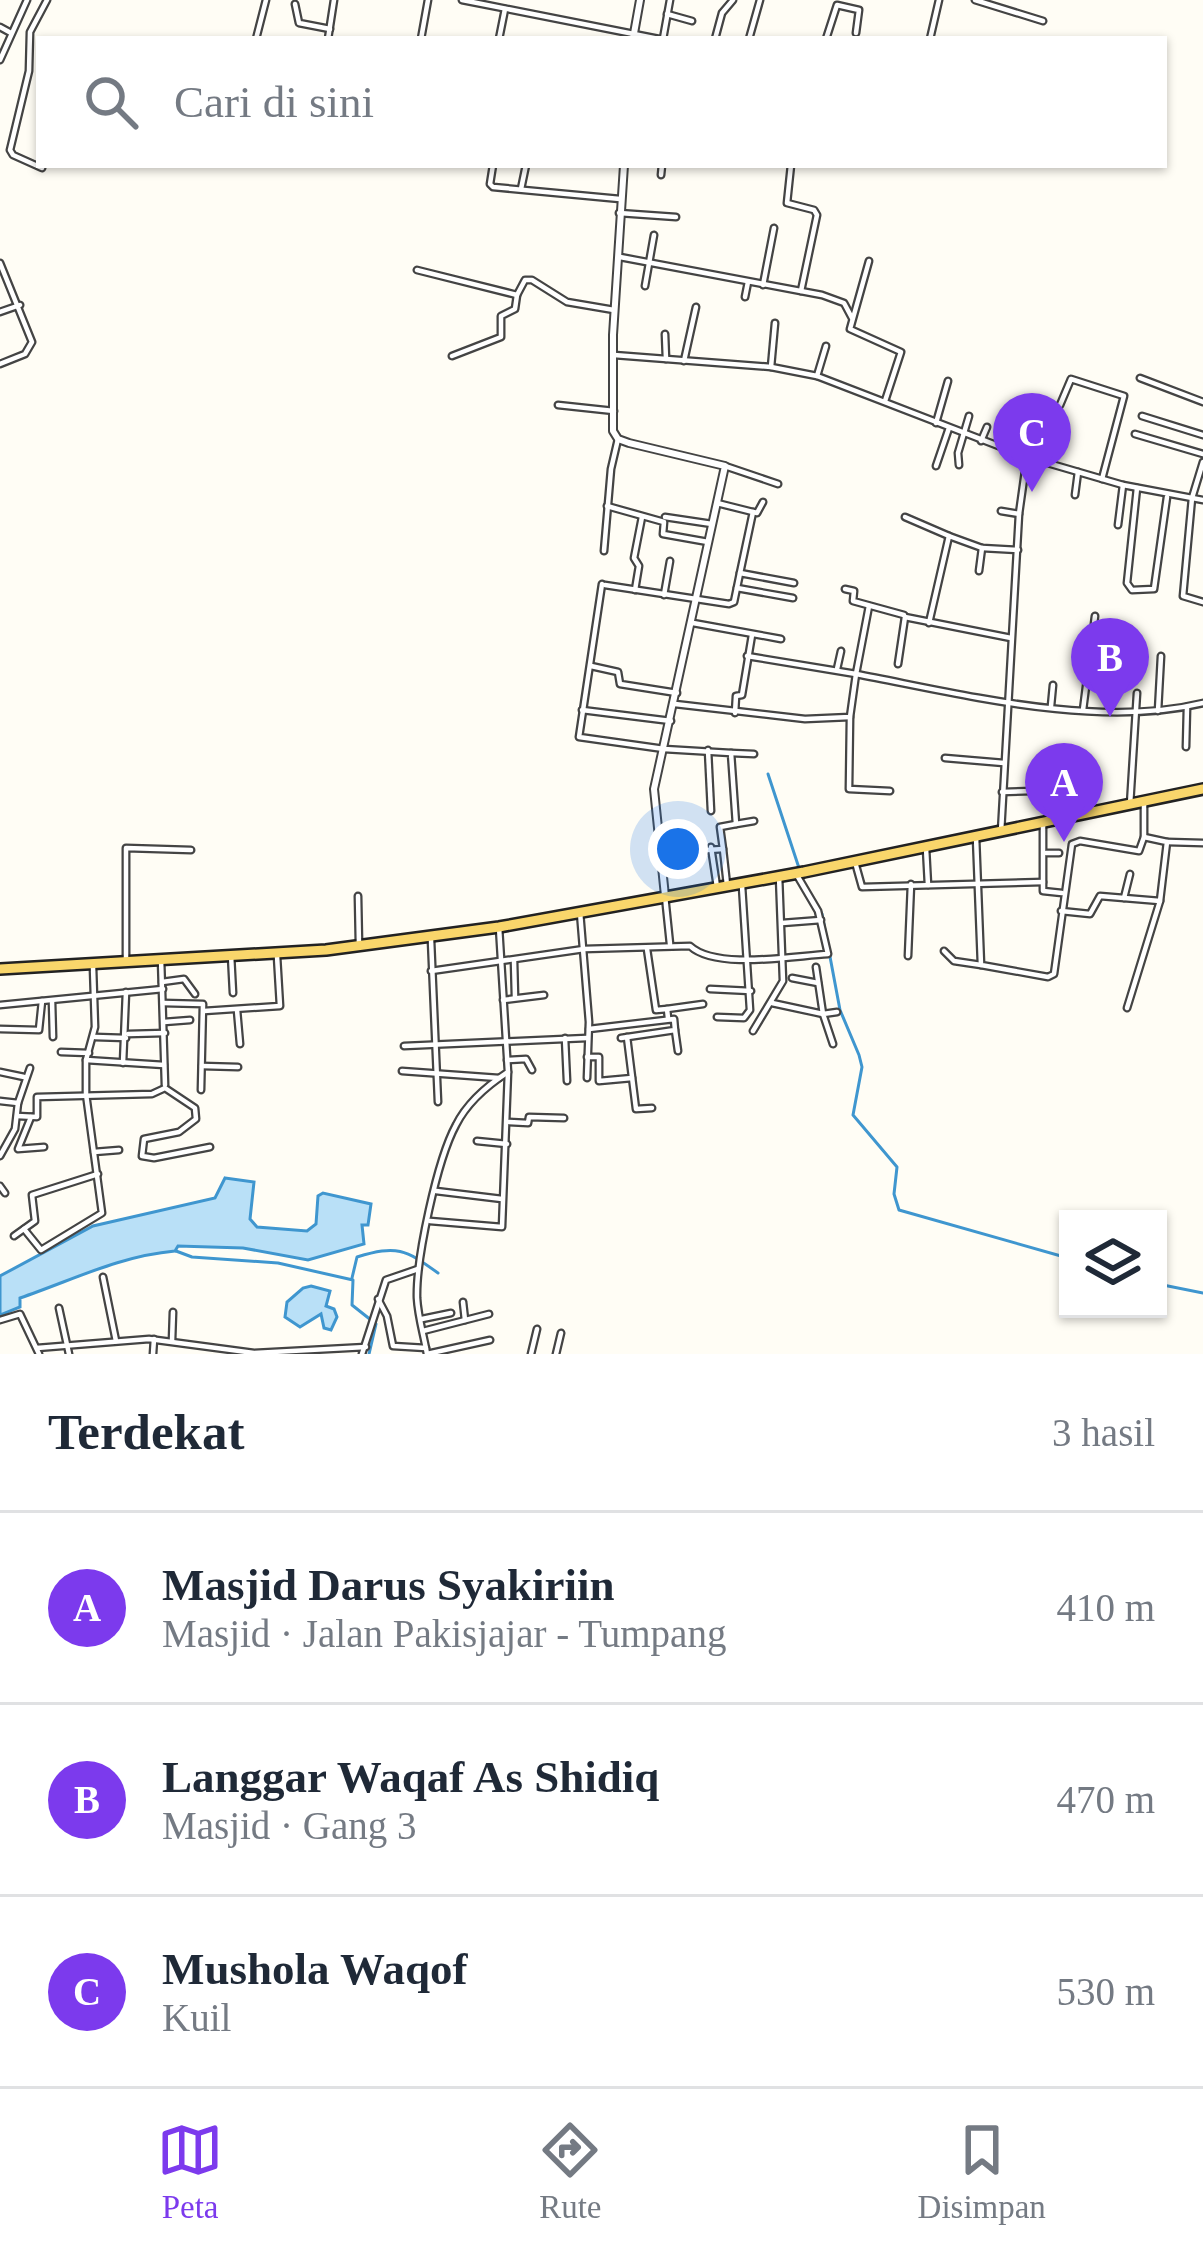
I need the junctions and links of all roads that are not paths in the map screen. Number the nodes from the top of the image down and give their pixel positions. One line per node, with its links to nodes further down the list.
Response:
1 (27, 0): 23 (street)
2 (47, 0): 36 (street)
3 (266, 0): 25 (street)
4 (334, 0): 22 (street)
5 (428, 0): 27 (street)
6 (462, 0): 14 (street)
7 (518, 0): 17 (street)
8 (640, 0): 29 (street)
9 (670, 0): 18 (street)
10 (733, 0): 31 (street)
11 (760, 0): 32 (street)
12 (939, 0): 34 (street)
13 (975, 0): 20 (street)
14 (481, 2): 16 (street)
15 (295, 4): 22 (street)
16 (506, 7): 17 (street); 28 (street)
17 (517, 8): 29 (street)
18 (667, 14): 19 (street); 30 (street)
19 (692, 21)
20 (1042, 21)
21 (0, 27): 23 (street)
22 (330, 29): 26 (street)
23 (11, 33): 35 (street)
24 (856, 33): 33 (street)
25 (257, 36)
26 (329, 36)
27 (422, 36)
28 (500, 36)
29 (633, 36)
30 (662, 36)
31 (716, 36)
32 (750, 36)
33 (827, 36)
34 (931, 36)
35 (0, 60)
36 (36, 165)
37 (493, 168): 43 (street)
38 (525, 168): 43 (street)
39 (625, 168): 44 (street)
40 (662, 168): 42 (street)
41 (791, 168): 57 (street)
42 (662, 176)
43 (521, 189): 44 (street)
44 (620, 199): 45 (street)
45 (620, 212): 46 (street); 49 (street)
46 (676, 218)
47 (774, 228): 55 (street)
48 (654, 236): 51 (street)
49 (620, 257): 51 (street); 62 (street)
50 (869, 261): 64 (street)
51 (649, 262): 54 (street); 56 (street)
52 (0, 263): 60 (street)
53 (417, 270): 58 (street)
54 (748, 282): 55 (street); 59 (street)
55 (763, 285): 57 (street)
56 (645, 286)
57 (801, 291): 64 (street)
58 (517, 295): 62 (street); 68 (street)
59 (746, 297)
60 (20, 305): 63 (street); 72 (street)
61 (696, 307): 71 (street)
62 (615, 310): 69 (street)
63 (0, 312)
64 (852, 318): 77 (street)
65 (775, 323): 73 (street)
66 (665, 334): 70 (street)
67 (826, 346): 74 (street)
68 (452, 356)
69 (618, 356): 70 (street); 81 (street)
70 (667, 359): 71 (street)
71 (684, 361): 73 (street)
72 (0, 364)
73 (771, 367): 74 (street)
74 (817, 376): 77 (street)
75 (1140, 378): 78 (street)
76 (947, 381): 84 (street)
77 (886, 401): 84 (street)
78 (1203, 402)
79 (558, 404): 81 (street)
80 (1060, 405): 100 (street)
81 (614, 411): 91 (street)
82 (969, 416): 88 (street)
83 (1142, 416): 90 (street)
84 (936, 423): 86 (street)
85 (987, 427): 92 (street)
86 (949, 428): 88 (street); 98 (street)
87 (632, 432): 93 (street)
88 (963, 434): 92 (street); 96 (street)
89 (1135, 434): 95 (street)
90 (1203, 435)
91 (618, 439): 93 (street); 111 (street)
92 (982, 441): 94 (street)
93 (629, 443): 97 (street)
94 (1027, 457): 99 (street); 114 (street)
95 (1203, 458): 106 (street)
96 (959, 465)
97 (725, 466): 101 (street); 109 (street)
98 (937, 466)
99 (1078, 472): 100 (street); 104 (street)
100 (1102, 479): 102 (street)
101 (778, 484)
102 (1124, 485): 103 (street); 119 (street)
103 (1137, 488): 105 (street); 105 (street)
104 (1075, 495)
105 (1168, 495): 106 (street)
106 (1192, 498): 107 (street); 123 (street)
107 (1203, 500)
108 (763, 502): 113 (street)
109 (717, 503): 113 (street); 118 (street)
110 (666, 504): 117 (street)
111 (607, 506): 115 (street); 124 (street)
112 (1001, 511): 114 (street)
113 (753, 512): 129 (street)
114 (1018, 514): 125 (street)
115 (643, 517): 117 (street); 133 (street)
116 (904, 517): 120 (street)
117 (664, 519): 118 (street); 121 (street)
118 (712, 524): 121 (street)
119 (1118, 525)
120 (949, 536): 122 (street); 142 (street)
121 (708, 542): 135 (street)
122 (982, 548): 125 (street); 128 (street)
123 (1188, 549): 126 (street); 137 (street)
124 (604, 550)
125 (1018, 550): 144 (street)
126 (1203, 550)
127 (670, 561): 134 (street)
128 (979, 571)
129 (740, 573): 130 (street); 131 (street)
130 (794, 583)
131 (737, 588): 135 (street); 136 (street)
132 (845, 589): 138 (street)
133 (635, 590): 134 (street); 150 (street)
134 (664, 595): 135 (street)
135 (696, 598): 141 (street)
136 (793, 598)
137 (1203, 602)
138 (869, 606): 140 (street); 152 (street)
139 (1095, 616): 162 (street)
140 (905, 617): 142 (street); 149 (street)
141 (693, 622): 143 (street); 154 (street)
142 (929, 623): 144 (street)
143 (753, 633): 145 (street); 147 (street)
144 (1011, 638): 156 (street)
145 (781, 639)
146 (841, 651): 151 (street)
147 (748, 656): 151 (street); 165 (street)
148 (1161, 656): 164 (street)
149 (898, 664)
150 (591, 666): 154 (street); 161 (street)
151 (837, 669): 152 (street)
152 (856, 674): 156 (street); 166 (street)
153 (1053, 685): 159 (street)
154 (677, 693): 158 (street)
155 (1137, 694): 163 (street)
156 (1010, 701): 159 (street); 174 (street)
157 (1203, 703): 160 (street)
158 (675, 704): 165 (street); 167 (street)
159 (1051, 706): 162 (street)
160 (1187, 707): 164 (street); 168 (street)
161 (583, 710): 167 (street); 169 (street)
162 (1083, 710): 163 (street)
163 (1135, 711): 164 (street); 180 (street)
164 (1158, 711)
165 (735, 712): 166 (street)
166 (850, 717): 177 (street)
167 (671, 721): 169 (street)
168 (1186, 747)
169 (664, 749): 170 (street); 194 (street)
170 (708, 750): 171 (street); 181 (street)
171 (731, 753): 172 (street); 183 (street)
172 (754, 754)
173 (945, 758): 174 (street)
174 (1004, 763): 178 (street)
175 (1033, 790): 178 (street)
176 (1203, 790): 179 (main road)
177 (890, 791)
178 (1002, 792): 185 (street)
179 (1144, 802): 180 (main road); 187 (street)
180 (1130, 805): 184 (main road)
181 (711, 811)
182 (754, 821): 183 (street)
183 (736, 824): 192 (street)
184 (1043, 824): 185 (main road); 195 (street)
185 (1001, 832): 186 (main road)
186 (976, 837): 191 (main road); 206 (street)
187 (1144, 837): 188 (street); 207 (street)
188 (1167, 842): 189 (street); 211 (street)
189 (1203, 843)
190 (711, 847): 192 (street); 194 (street); 205 (street)
191 (926, 847): 197 (main road); 204 (street)
192 (723, 849): 205 (street)
193 (191, 850): 230 (street)
194 (662, 853): 209 (street)
195 (1046, 853): 196 (street); 202 (street)
196 (1059, 853)
197 (855, 862): 198 (main road); 203 (street)
198 (799, 872): 200 (main road); 214 (street)
199 (1130, 874): 210 (street)
200 (779, 876): 201 (main road); 215 (street)
201 (742, 882): 205 (main road); 227 (street)
202 (1043, 882): 206 (street); 207 (street)
203 (911, 884): 204 (street); 226 (street)
204 (928, 885): 206 (street)
205 (722, 886): 209 (main road)
206 (980, 886): 233 (street)
207 (1062, 893): 212 (street)
208 (358, 896): 218 (street)
209 (665, 896): 213 (main road); 219 (street)
210 (1124, 898): 211 (street); 212 (street)
211 (1160, 901): 255 (street)
212 (1061, 911): 233 (street)
213 (580, 912): 216 (main road); 220 (street)
214 (821, 920): 215 (street); 225 (street)
215 (782, 923): 225 (street)
216 (499, 927): 217 (main road); 231 (street)
217 (431, 936): 218 (main road); 236 (street)
218 (359, 946): 223 (main road)
219 (670, 946): 221 (street); 227 (street)
220 (584, 949): 221 (street); 229 (street); 266 (street)
221 (647, 949): 256 (street)
222 (944, 951): 233 (street)
223 (277, 953): 224 (main road); 257 (street)
224 (231, 956): 228 (main road); 243 (street)
225 (784, 956): 227 (street); 252 (street)
226 (908, 956)
227 (749, 958): 241 (street)
228 (161, 959): 230 (main road); 239 (street)
229 (514, 961): 231 (street); 247 (street)
230 (126, 962): 232 (main road)
231 (502, 962): 236 (street); 249 (street)
232 (93, 963): 235 (main road); 246 (street)
233 (981, 965)
234 (816, 968): 238 (street)
235 (0, 969)
236 (430, 971): 279 (street)
237 (792, 978): 238 (street)
238 (818, 983): 260 (street)
239 (162, 986): 242 (street); 244 (street); 251 (street)
240 (710, 989): 241 (street)
241 (751, 991): 261 (street)
242 (126, 992): 246 (street); 270 (street)
243 (233, 993)
244 (195, 994)
245 (544, 994): 247 (street)
246 (94, 995): 248 (street); 272 (street)
247 (515, 997): 249 (street)
248 (52, 1000): 250 (street); 271 (street)
249 (503, 1000): 275 (street)
250 (42, 1001): 254 (street); 265 (street)
251 (163, 1003): 258 (street); 264 (street)
252 (772, 1003): 260 (street); 268 (street)
253 (703, 1004): 256 (street)
254 (0, 1005)
255 (1127, 1007)
256 (667, 1009): 262 (street)
257 (237, 1010): 258 (street); 276 (street)
258 (204, 1011): 287 (street)
259 (837, 1012): 260 (street)
260 (823, 1014): 277 (street)
261 (716, 1017)
262 (668, 1018): 266 (street); 267 (street)
263 (190, 1020): 264 (street)
264 (164, 1022): 269 (street)
265 (0, 1029)
266 (589, 1029): 274 (street)
267 (675, 1030): 281 (street); 298 (street)
268 (753, 1031)
269 (165, 1033): 270 (street); 286 (street)
270 (126, 1036): 272 (street); 285 (street)
271 (53, 1037)
272 (93, 1037): 282 (street)
273 (565, 1038): 274 (street); 275 (street); 299 (street)
274 (587, 1038): 283 (street)
275 (505, 1043): 279 (street); 284 (street)
276 (240, 1044)
277 (833, 1044)
278 (404, 1046): 279 (street)
279 (436, 1046): 294 (street)
280 (61, 1052): 282 (street)
281 (678, 1052)
282 (88, 1056): 285 (street); 302 (street)
283 (587, 1057): 297 (street); 298 (street)
284 (507, 1060): 290 (street); 293 (street)
285 (123, 1063): 286 (street)
286 (166, 1065): 300 (street)
287 (202, 1066): 288 (street); 301 (street)
288 (238, 1067)
289 (30, 1068): 295 (street)
290 (532, 1070)
291 (402, 1071): 294 (street)
292 (0, 1072): 295 (street)
293 (508, 1072): 296 (street); 310 (street)
294 (437, 1074): 296 (street); 304 (street)
295 (26, 1077): 305 (street)
296 (499, 1078): 320 (street)
297 (587, 1078)
298 (632, 1078): 306 (street)
299 (567, 1081)
300 (165, 1088): 302 (street); 314 (street)
301 (201, 1090)
302 (86, 1094): 308 (street); 316 (street)
303 (0, 1101): 305 (street)
304 (438, 1102)
305 (18, 1103): 307 (street)
306 (652, 1108)
307 (17, 1116): 308 (street); 317 (street)
308 (31, 1117): 313 (street)
309 (564, 1118): 310 (street)
310 (508, 1122): 312 (street)
311 (477, 1141): 312 (street)
312 (507, 1144): 322 (street)
313 (44, 1147)
314 (210, 1148)
315 (119, 1150): 316 (street)
316 (94, 1152): 318 (street)
317 (0, 1156)
318 (98, 1174): 324 (street); 324 (street)
319 (0, 1186): 321 (street)
320 (436, 1191): 322 (street); 323 (street)
321 (5, 1193)
322 (504, 1199): 323 (street)
323 (429, 1221): 326 (street)
324 (24, 1229): 325 (street)
325 (14, 1236)
326 (420, 1263): 328 (street); 334 (street)
327 (103, 1277): 343 (street)
328 (378, 1300): 346 (street); 348 (street)
329 (463, 1302): 336 (street)
330 (59, 1308): 345 (street)
331 (173, 1312): 344 (street)
332 (451, 1312): 334 (street)
333 (489, 1314): 336 (street)
334 (421, 1319): 338 (street)
335 (0, 1320): 349 (street)
336 (466, 1320): 338 (street)
337 (537, 1330): 356 (street)
338 (423, 1331): 346 (street)
339 (561, 1333): 357 (street)
340 (130, 1339): 341 (street); 343 (street); 354 (street)
341 (154, 1339): 344 (street); 355 (street)
342 (490, 1340): 346 (street)
343 (116, 1341): 345 (street)
344 (172, 1341): 352 (street)
345 (68, 1344): 349 (street); 353 (street)
346 (426, 1348)
347 (310, 1350): 350 (street); 351 (street)
348 (364, 1350): 350 (street)
349 (39, 1351)
350 (334, 1351)
351 (274, 1352): 352 (street)
352 (254, 1353)
353 (69, 1354)
354 (131, 1354)
355 (153, 1354)
356 (531, 1354)
357 (556, 1354)

